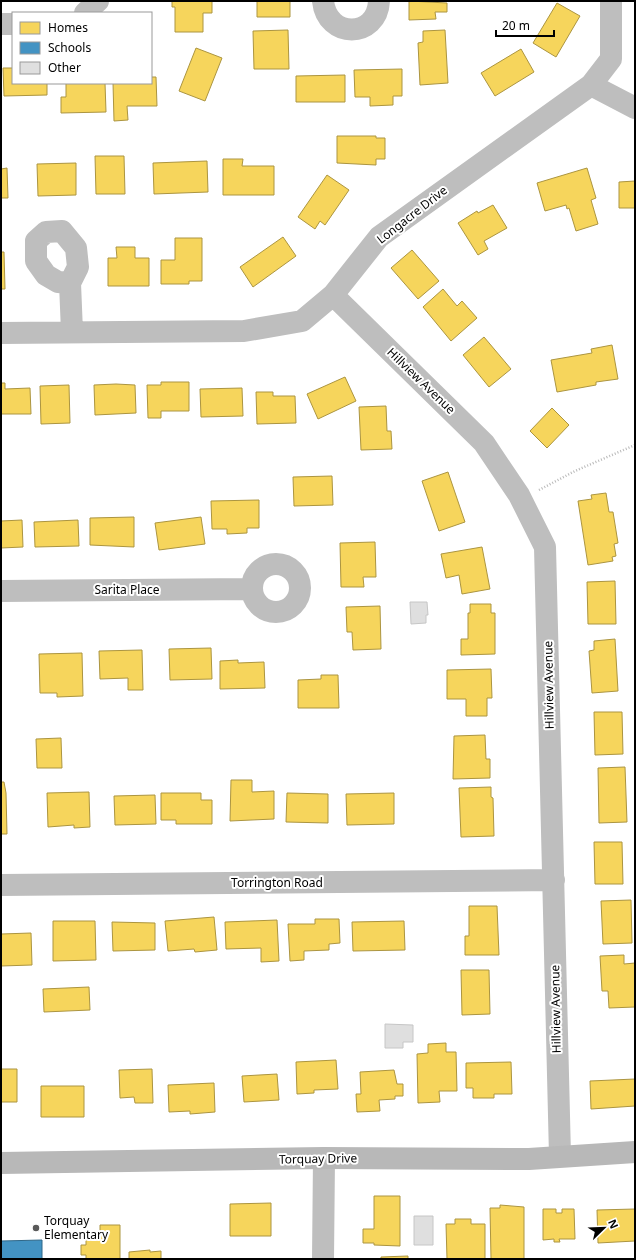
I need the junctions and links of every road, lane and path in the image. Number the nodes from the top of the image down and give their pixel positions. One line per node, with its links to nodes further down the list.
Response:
1 (98, 1): 5 (street)
2 (323, 1): 3 (street)
3 (379, 1)
4 (611, 1): 8 (street, Longacre Drive)
5 (86, 12)
6 (1, 24): 7 (street)
7 (12, 24)
8 (591, 86): 9 (street); 11 (street, Longacre Drive)
9 (635, 108)
10 (70, 283): 12 (street)
11 (333, 295): 12 (street, Longacre Drive); 15 (street, Hillview Avenue)
12 (72, 332): 13 (street, Longacre Drive)
13 (1, 333)
14 (635, 445): 15 (path)
15 (521, 499): 18 (street, Hillview Avenue)
16 (252, 589): 17 (street, Sarita Place)
17 (1, 591)
18 (554, 880): 19 (street, Torrington Road); 21 (street, Hillview Avenue)
19 (1, 885)
20 (635, 1152): 21 (street, Torquay Drive)
21 (560, 1156): 22 (street, Torquay Drive)
22 (324, 1158): 23 (street, Torquay Drive); 24 (street)
23 (1, 1163)
24 (323, 1259)

